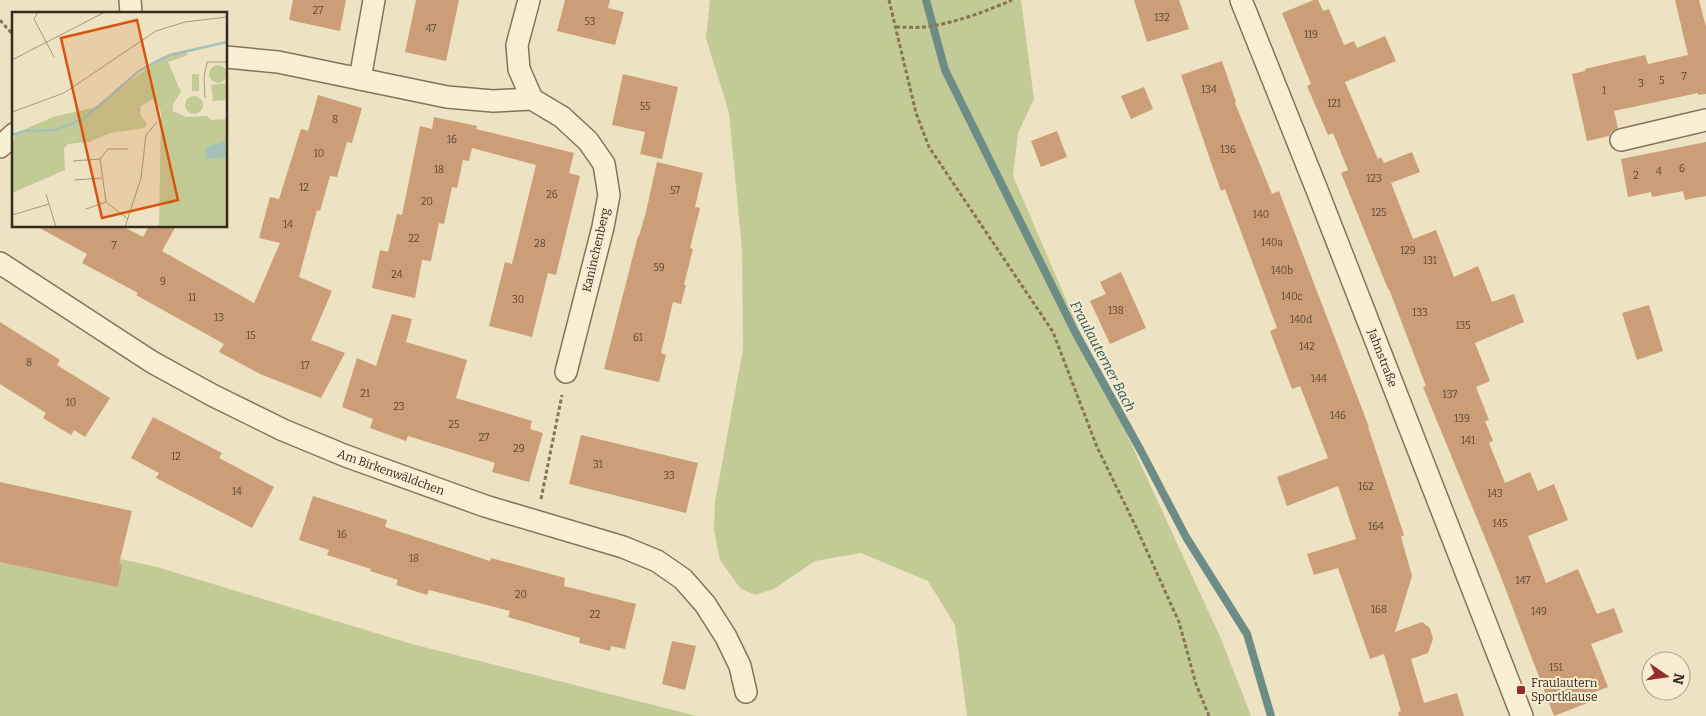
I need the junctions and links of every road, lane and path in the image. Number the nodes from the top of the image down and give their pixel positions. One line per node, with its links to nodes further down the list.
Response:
1 (374, 0): 10 (street)
2 (529, 0): 11 (street)
3 (888, 0): 7 (path)
4 (1012, 0): 7 (path)
5 (1241, 0): 21 (street, Jahnstraße)
6 (0, 20): 8 (path)
7 (896, 27): 20 (path)
8 (12, 34)
9 (228, 58): 10 (street)
10 (360, 79): 11 (street)
11 (532, 99): 17 (street, Kaninchenberg)
12 (1706, 120): 14 (street)
13 (12, 136): 15 (street)
14 (1622, 140)
15 (0, 147)
16 (0, 263): 18 (street, Am Birkenwäldchen)
17 (566, 372): 18 (path)
18 (536, 522): 19 (street, Am Birkenwäldchen)
19 (746, 692)
20 (1209, 716)
21 (1522, 716)

